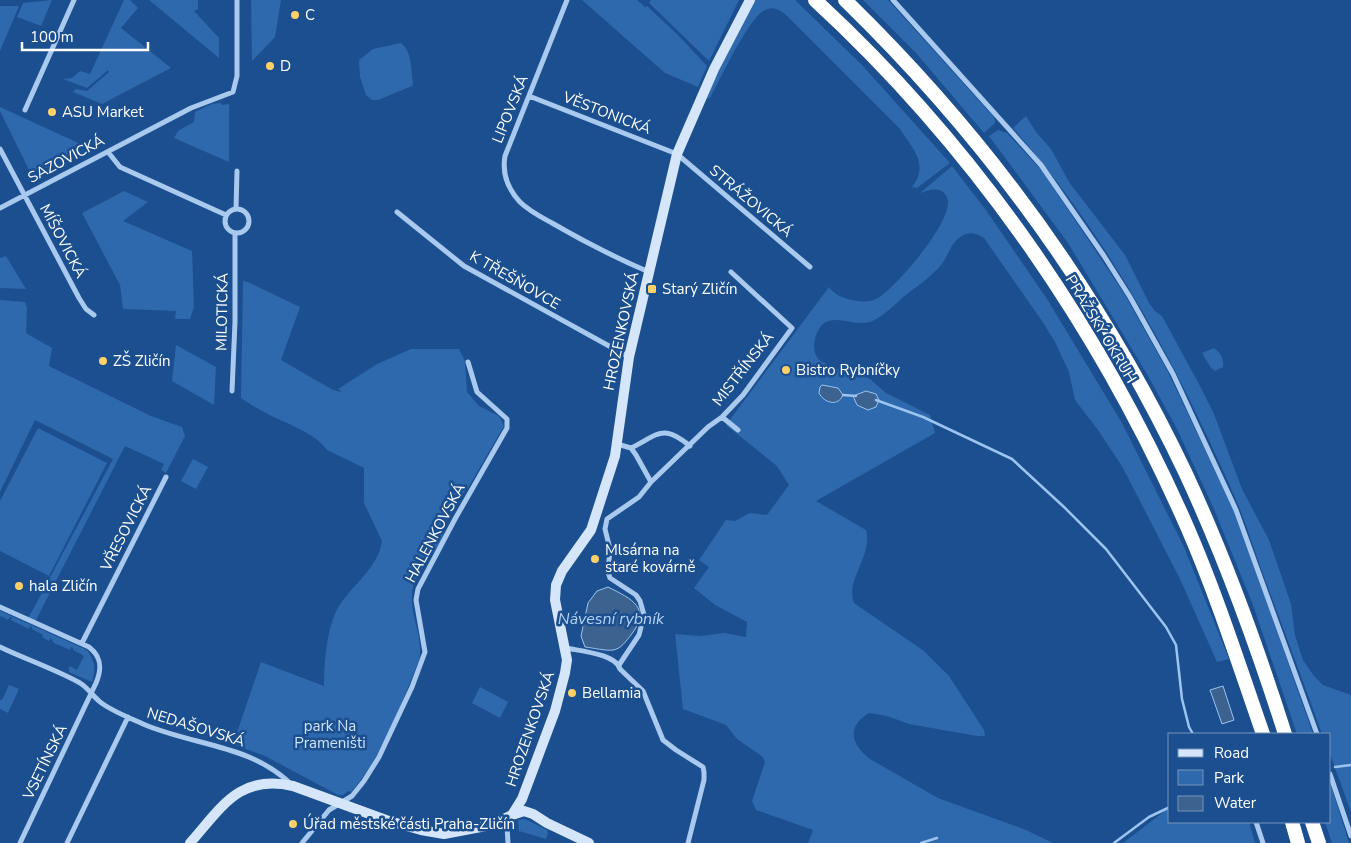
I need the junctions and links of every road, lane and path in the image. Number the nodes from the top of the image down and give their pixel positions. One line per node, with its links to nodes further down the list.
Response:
1 (74, 0): 9 (street)
2 (236, 0): 11 (street, SAZOVICKÁ)
3 (567, 0): 8 (street, LIPOVSKÁ)
4 (750, 0): 12 (street, HROZENKOVSKÁ)
5 (815, 0): 43 (highway, PRAŽSKÝ OKRUH)
6 (845, 0): 44 (highway, PRAŽSKÝ OKRUH)
7 (893, 0): 45 (street)
8 (529, 96): 12 (street, VĚSTONICKÁ); 21 (street, LIPOVSKÁ)
9 (25, 110)
10 (0, 149): 14 (street, MÍŠOVICKÁ)
11 (108, 152): 14 (street, SAZOVICKÁ); 18 (street)
12 (676, 154): 20 (street, STRÁŽOVICKÁ); 21 (street, HROZENKOVSKÁ)
13 (237, 170): 16 (street)
14 (25, 195): 15 (street, SAZOVICKÁ); 23 (street, MÍŠOVICKÁ)
15 (0, 208)
16 (236, 209): 18 (street); 19 (street)
17 (397, 212): 24 (street, K TŘEŠŇOVCE)
18 (226, 215): 19 (street, MILOTICKÁ)
19 (235, 233): 26 (street, MILOTICKÁ)
20 (810, 267)
21 (648, 272): 24 (street, HROZENKOVSKÁ)
22 (731, 272): 27 (street, MISTŘÍNSKÁ)
23 (94, 315)
24 (629, 357): 29 (street, HROZENKOVSKÁ)
25 (468, 362): 48 (street, HALENKOVSKÁ)
26 (232, 392)
27 (722, 418): 28 (street); 30 (street, MISTŘÍNSKÁ)
28 (738, 430)
29 (617, 444): 31 (street); 34 (street, HROZENKOVSKÁ)
30 (690, 446): 31 (street); 33 (street, MISTŘÍNSKÁ)
31 (631, 448): 33 (street)
32 (166, 477): 37 (street, VŘESOVICKÁ)
33 (651, 482): 35 (street, MISTŘÍNSKÁ)
34 (596, 514): 35 (street); 39 (street, HROZENKOVSKÁ)
35 (607, 519): 40 (street)
36 (0, 607): 37 (street)
37 (82, 643): 41 (street)
38 (0, 647): 41 (street, NEDAŠOVSKÁ)
39 (566, 648): 40 (street); 49 (street, HROZENKOVSKÁ)
40 (619, 665): 60 (street)
41 (92, 692): 42 (street, NEDAŠOVSKÁ); 54 (street, VSETÍNSKÁ)
42 (128, 717): 47 (street, NEDAŠOVSKÁ); 55 (street)
43 (1263, 733)
44 (1285, 733)
45 (1317, 733)
46 (1331, 777): 53 (street)
47 (293, 786): 48 (street); 56 (street)
48 (341, 804): 49 (street); 57 (street, HALENKOVSKÁ)
49 (512, 815): 58 (street); 59 (street)
50 (1256, 823): 61 (street)
51 (1292, 823): 62 (highway)
52 (1312, 823): 63 (highway)
53 (1351, 836)
54 (20, 843)
55 (67, 843)
56 (190, 843)
57 (302, 843)
58 (508, 843)
59 (589, 843)
60 (688, 843)
61 (1262, 843)
62 (1298, 843)
63 (1319, 843)

